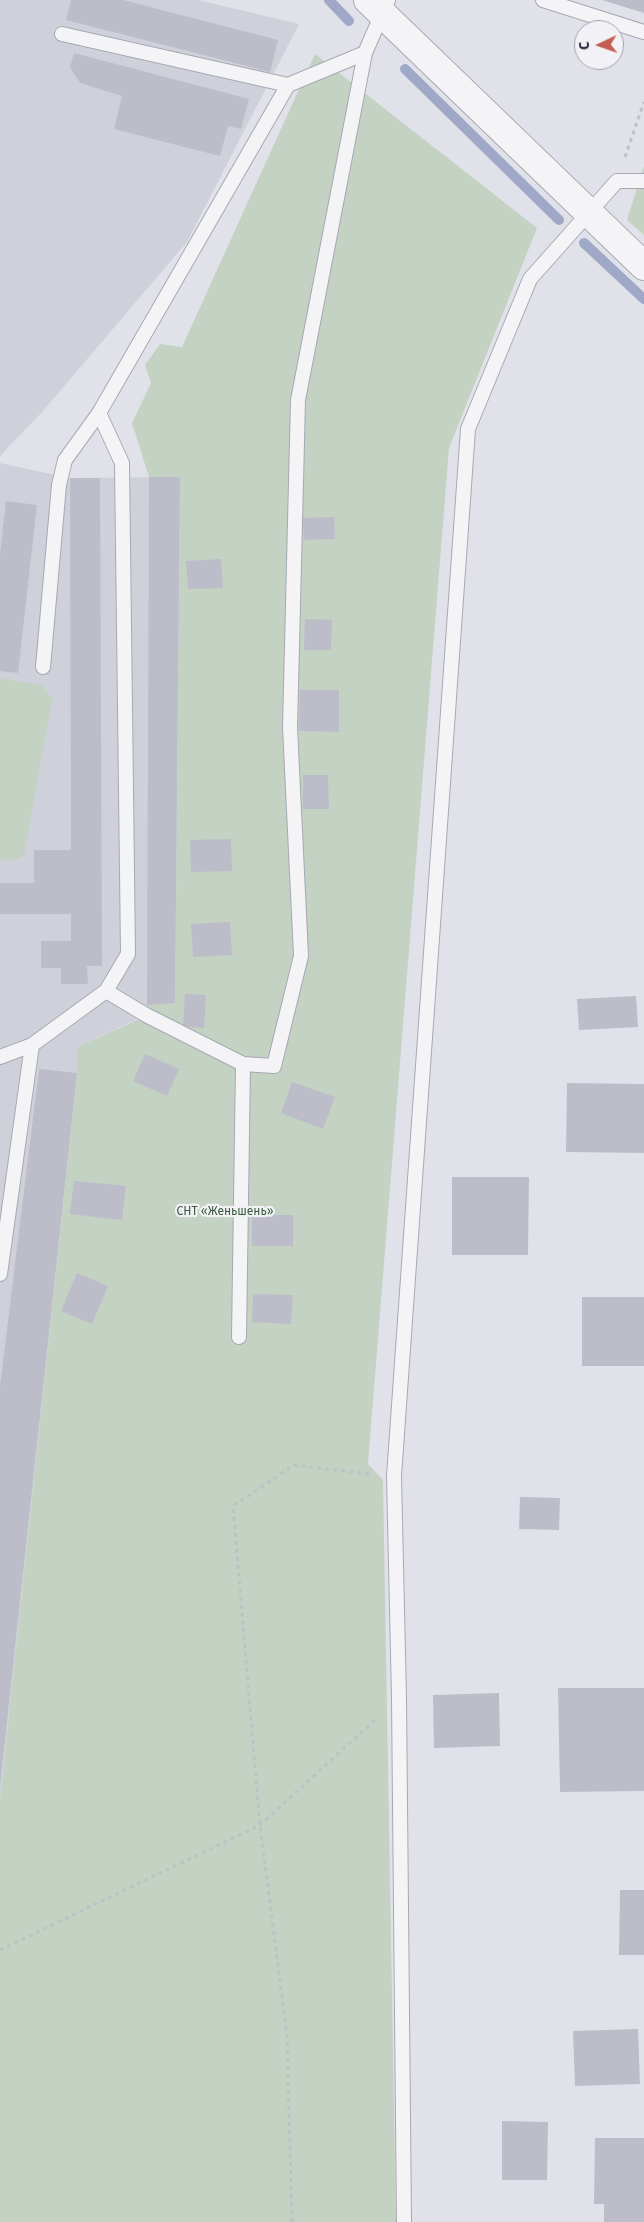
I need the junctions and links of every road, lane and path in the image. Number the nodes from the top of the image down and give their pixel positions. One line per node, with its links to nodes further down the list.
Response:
1 (543, 0): 3 (lane)
2 (379, 4): 5 (lane); 10 (street)
3 (644, 32)
4 (62, 34): 6 (lane)
5 (365, 53): 6 (lane); 17 (lane)
6 (288, 85): 12 (lane)
7 (644, 102): 8 (path)
8 (617, 181): 9 (lane); 10 (lane)
9 (644, 181)
10 (587, 213): 11 (street); 20 (lane)
11 (644, 266)
12 (99, 413): 13 (lane); 14 (lane)
13 (43, 667)
14 (106, 991): 15 (lane); 17 (lane)
15 (32, 1045): 16 (lane); 18 (lane)
16 (0, 1057)
17 (243, 1064): 19 (lane)
18 (0, 1274)
19 (239, 1337)
20 (394, 1476): 21 (lane); 22 (path)
21 (399, 1698): 22 (path); 25 (lane)
22 (260, 1825): 23 (path); 24 (path)
23 (0, 1950)
24 (292, 2222)
25 (404, 2222)

